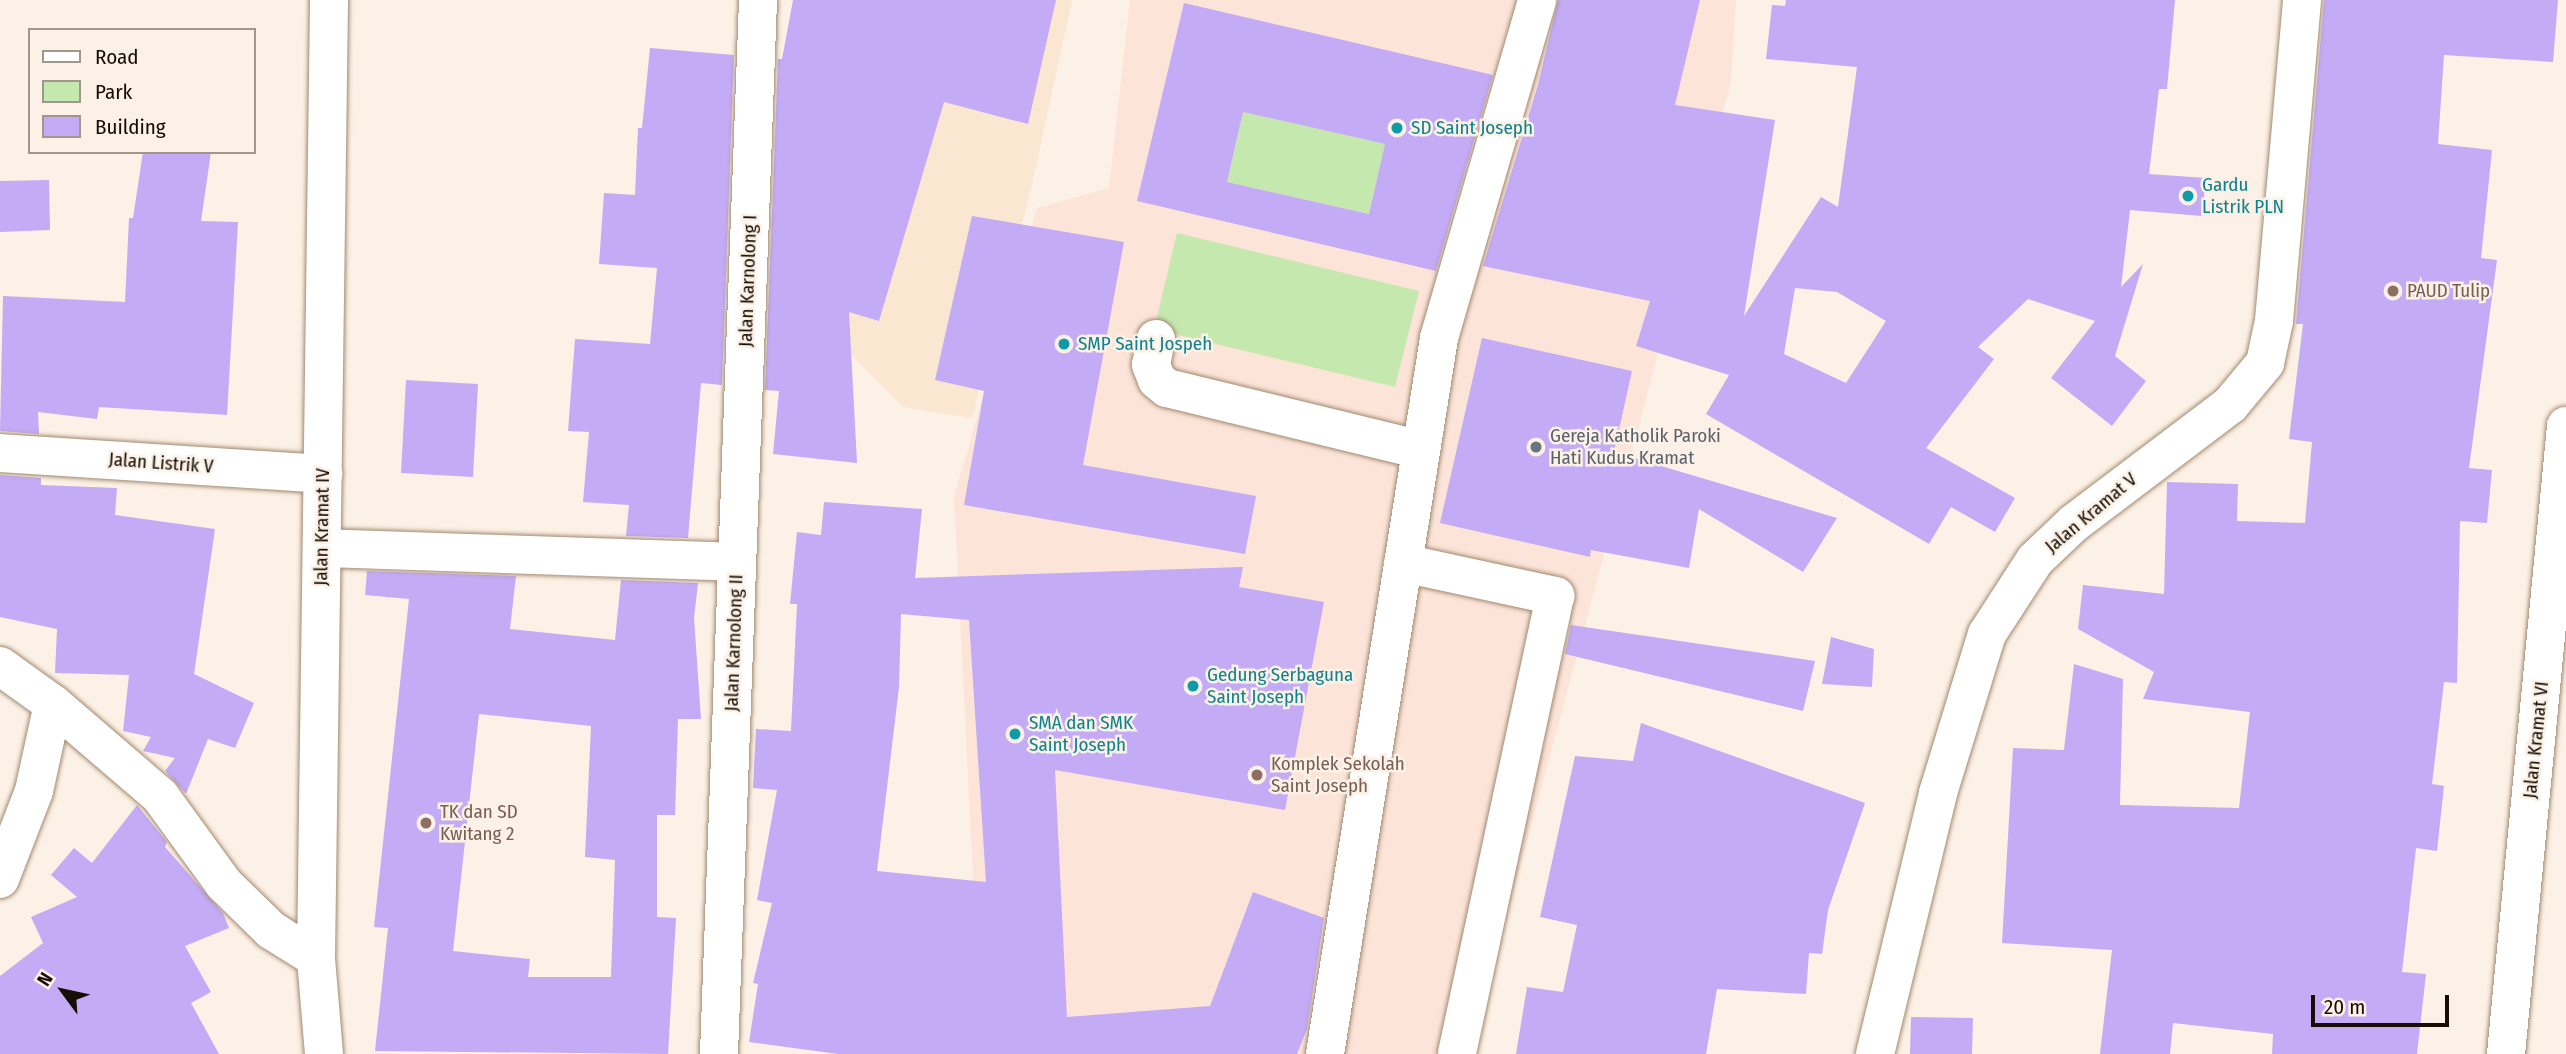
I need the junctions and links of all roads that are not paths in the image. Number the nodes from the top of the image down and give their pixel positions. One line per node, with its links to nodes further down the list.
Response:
1 (329, 0): 9 (street, Jalan Kramat IV)
2 (758, 0): 11 (street, Jalan Karnolong I)
3 (1537, 0): 7 (street)
4 (2302, 0): 22 (street, Jalan Kramat V)
5 (1156, 339): 7 (street)
6 (2566, 426): 15 (street, Jalan Kramat VI)
7 (1421, 450): 12 (street)
8 (0, 453): 9 (street, Jalan Listrik V)
9 (323, 474): 10 (street, Jalan Kramat IV)
10 (322, 548): 11 (street, Jalan Karnolong II); 17 (street, Jalan Kramat IV)
11 (737, 562): 19 (street, Jalan Karnolong II)
12 (1403, 563): 20 (street); 21 (street)
13 (0, 666): 14 (street)
14 (53, 704): 16 (street); 17 (street)
15 (2551, 757): 23 (street, Jalan Kramat VI)
16 (0, 879)
17 (316, 958): 18 (street, Jalan Kramat IV)
18 (324, 1054)
19 (719, 1054)
20 (1325, 1054)
21 (1457, 1054)
22 (1875, 1054)
23 (2505, 1054)

